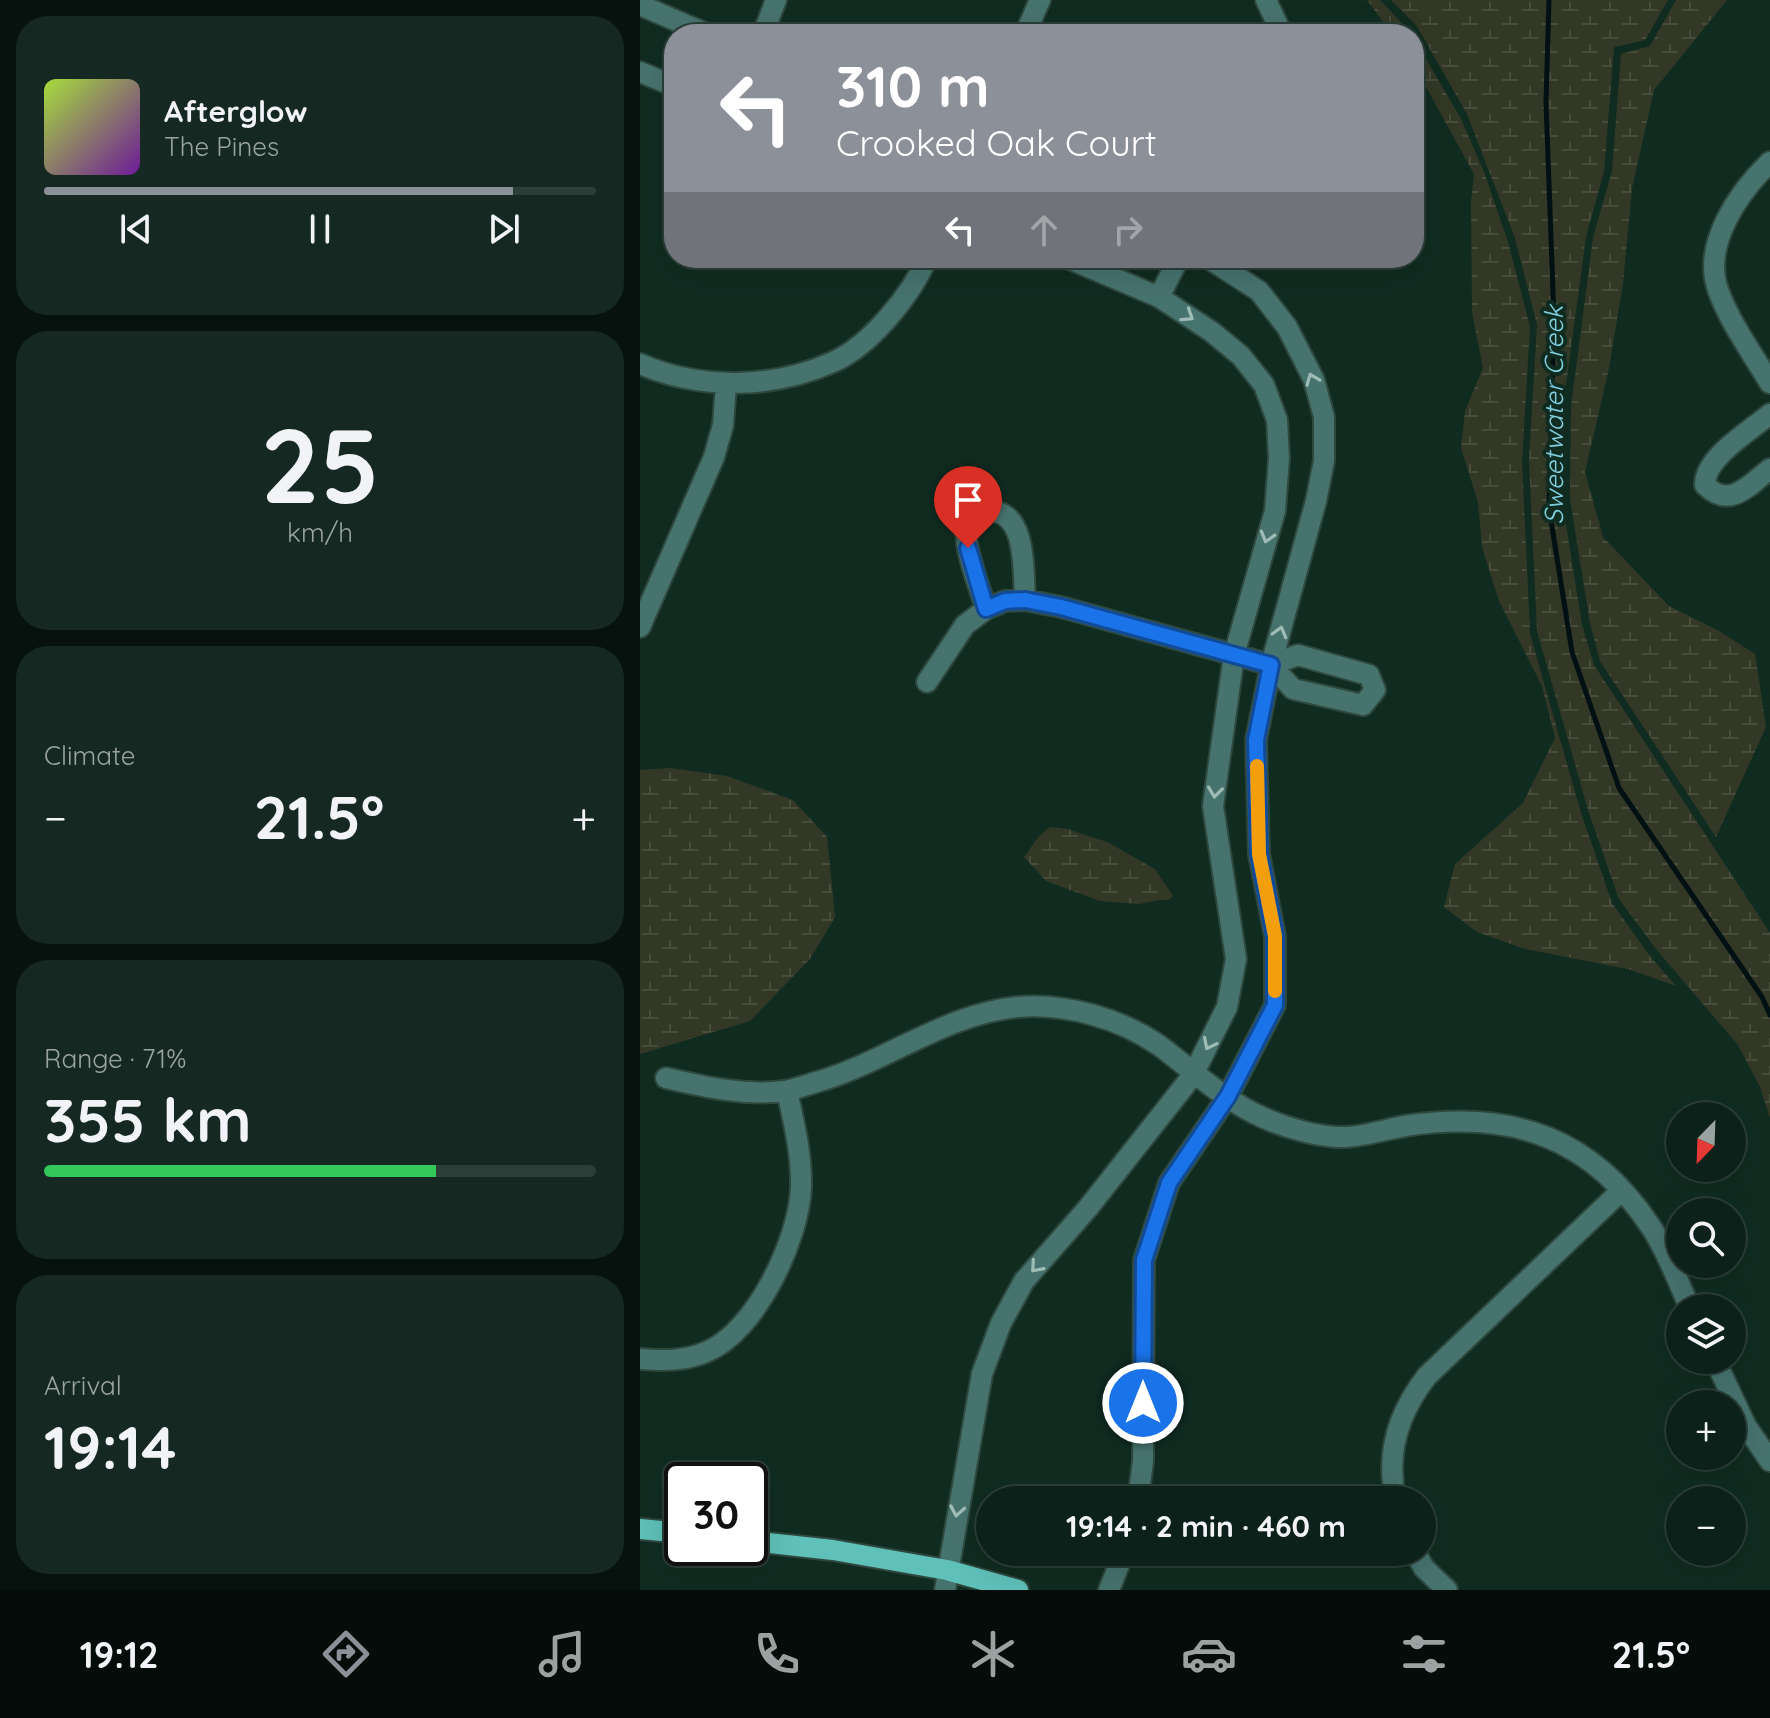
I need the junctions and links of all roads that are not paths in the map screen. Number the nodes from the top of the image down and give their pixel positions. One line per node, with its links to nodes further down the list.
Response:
1 (776, 0): 6 (street)
2 (1040, 0): 7 (street)
3 (1266, 0): 8 (street)
4 (640, 5): 5 (street)
5 (684, 24)
6 (767, 24)
7 (1029, 24)
8 (1277, 24)
9 (640, 72): 10 (street)
10 (664, 82)
11 (1770, 162): 18 (street)
12 (921, 268): 19 (street)
13 (1091, 268): 16 (street)
14 (1174, 268): 16 (street)
15 (1223, 268): 26 (street, one-way to 15)
16 (1159, 297): 25 (street, one-way to 25)
17 (640, 364): 19 (street)
18 (1770, 383)
19 (726, 384): 24 (street)
20 (1770, 414): 21 (street)
21 (1770, 469)
22 (1025, 600): 23 (street); 23 (street); 25 (street)
23 (986, 609): 27 (street)
24 (640, 627)
25 (1234, 655): 26 (street); 28 (street, one-way to 28)
26 (1271, 665): 31 (street)
27 (927, 682)
28 (1193, 1075): 30 (street); 31 (street); 44 (street, one-way to 44)
29 (666, 1078): 30 (street)
30 (787, 1091): 34 (street)
31 (1228, 1096): 32 (street); 37 (street)
32 (1621, 1191): 33 (street); 38 (street)
33 (1683, 1294)
34 (640, 1359)
35 (1722, 1374): 36 (street)
36 (1770, 1461)
37 (1140, 1486)
38 (1395, 1486)
39 (640, 1529): 40 (main road)
40 (664, 1531)
41 (768, 1543): 44 (main road)
42 (1118, 1566): 46 (street)
43 (1423, 1566): 47 (street)
44 (946, 1580): 45 (main road)
45 (1018, 1590)
46 (1109, 1590)
47 (1447, 1590)

